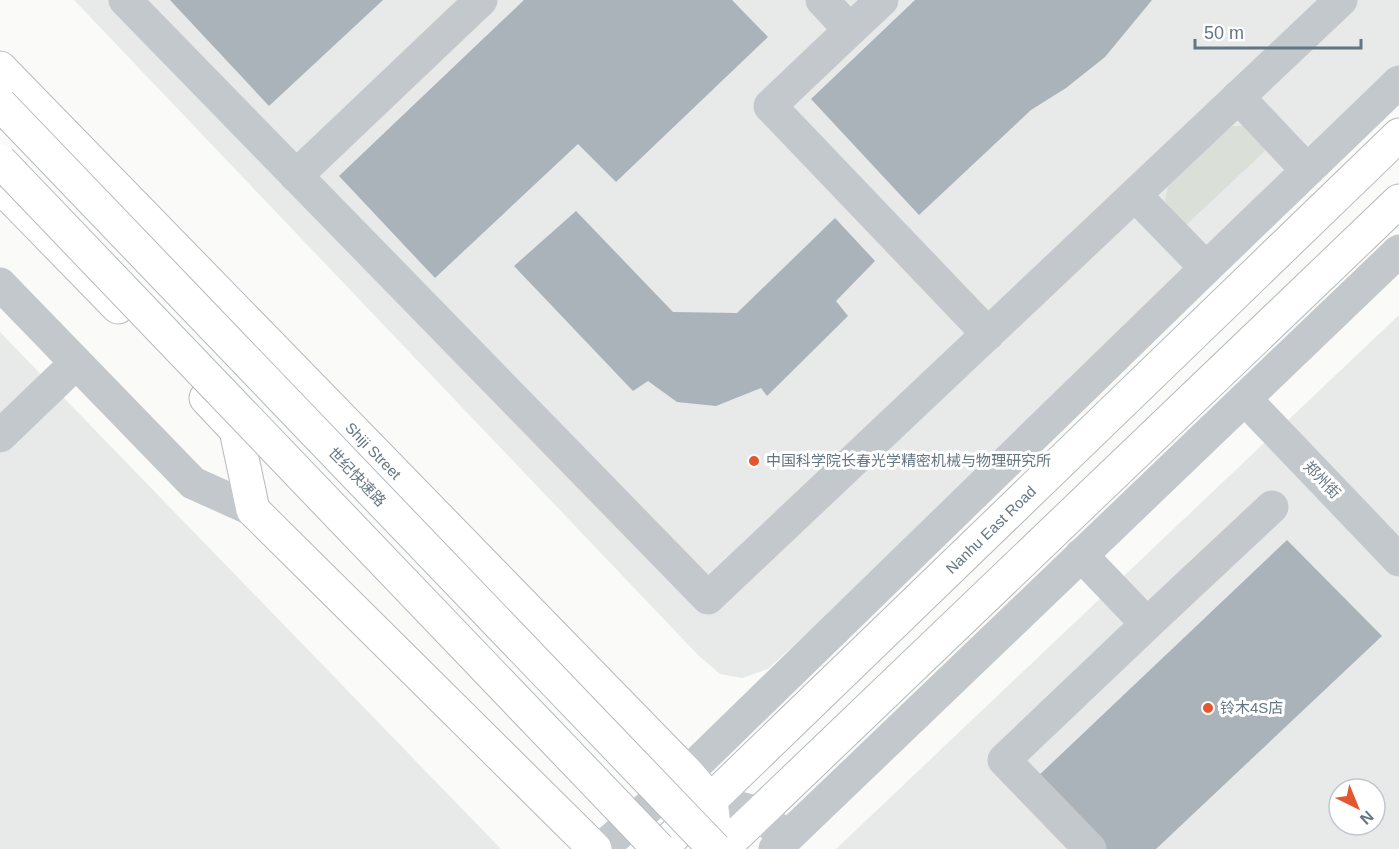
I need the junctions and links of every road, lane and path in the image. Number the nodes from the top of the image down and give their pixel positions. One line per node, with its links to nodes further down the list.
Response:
1 (125, 0): 14 (street)
2 (481, 0): 14 (street)
3 (822, 0): 6 (street)
4 (882, 0): 6 (street)
5 (1341, 0): 9 (street)
6 (850, 30): 21 (street)
7 (0, 68): 30 (main road, Shiji Street)
8 (1399, 82): 13 (street)
9 (1238, 97): 13 (street); 16 (street)
10 (0, 104): 37 (main road, 世纪快速路, bridge)
11 (1399, 135): 31 (main road, Nanhu East Road)
12 (0, 161): 36 (main road, bridge)
13 (1308, 170): 19 (street)
14 (296, 176): 21 (street)
15 (0, 186): 26 (main road)
16 (1135, 195): 19 (street); 21 (street)
17 (1399, 201): 32 (main road)
18 (1399, 251): 23 (street)
19 (1206, 268): 30 (street)
20 (0, 284): 22 (street)
21 (988, 334)
22 (76, 363): 24 (street); 26 (street)
23 (1245, 399): 27 (street); 28 (street, 郑州街)
24 (0, 436)
25 (1272, 507): 29 (street)
26 (253, 510): 34 (main road)
27 (1082, 555): 29 (street); 33 (street)
28 (1399, 560)
29 (1147, 624): 39 (street)
30 (687, 773): 31 (main road, Shiji Street); 35 (street)
31 (711, 801): 32 (street); 36 (main road, Nanhu East Road); 37 (main road)
32 (760, 813): 33 (street); 38 (main road)
33 (785, 846)
34 (596, 849)
35 (601, 849)
36 (659, 849)
37 (716, 849)
38 (722, 849)
39 (1090, 849)

